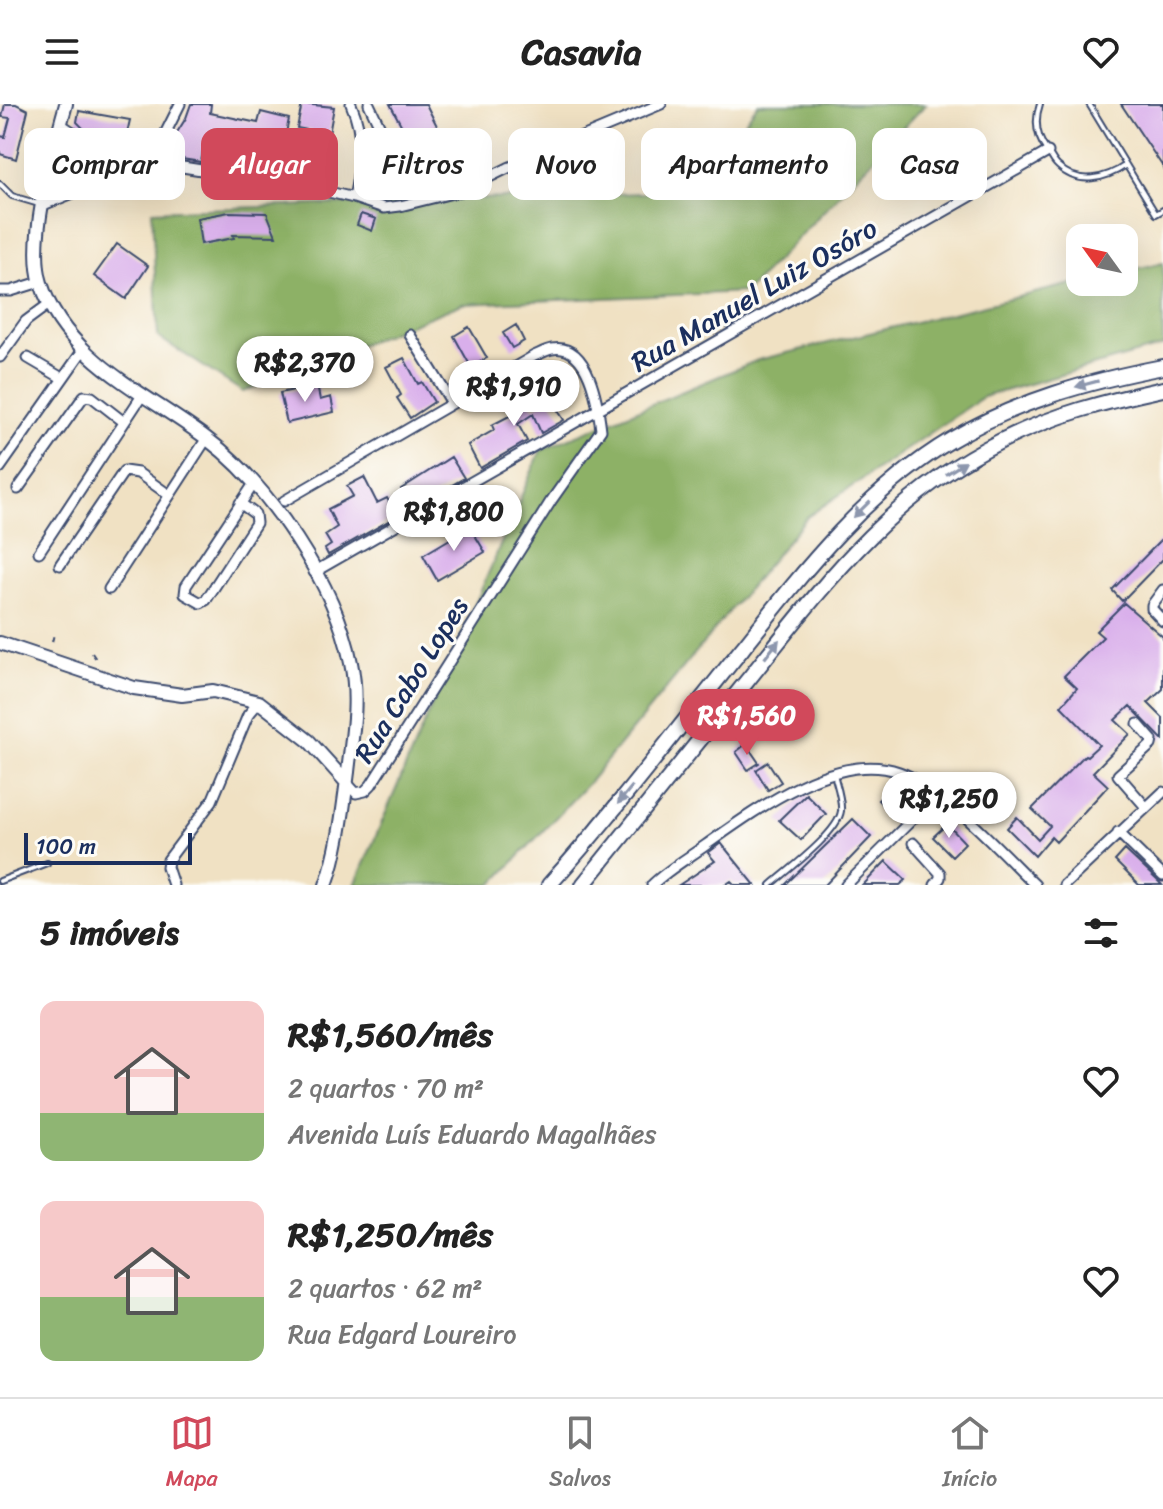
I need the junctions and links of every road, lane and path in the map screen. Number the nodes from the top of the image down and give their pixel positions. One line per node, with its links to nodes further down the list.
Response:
1 (66, 104): 8 (main road)
2 (180, 104): 11 (street)
3 (351, 104): 12 (street)
4 (369, 104): 13 (street)
5 (661, 104): 17 (street)
6 (1040, 104): 14 (lane)
7 (1089, 104): 15 (lane)
8 (61, 121): 9 (main road); 10 (lane)
9 (59, 128)
10 (72, 128)
11 (168, 128)
12 (359, 128)
13 (380, 128)
14 (1048, 152): 15 (lane); 38 (street, Rua Manuel Luiz Osóro)
15 (1126, 165): 25 (lane)
16 (185, 167): 19 (street)
17 (492, 176)
18 (0, 184): 24 (lane)
19 (354, 198)
20 (44, 200): 24 (main road)
21 (56, 200): 24 (street)
22 (360, 200): 23 (street)
23 (426, 200)
24 (43, 205): 26 (main road)
25 (1163, 210)
26 (40, 282): 27 (street); 28 (main road)
27 (0, 291)
28 (49, 304): 30 (main road); 31 (street)
29 (410, 335): 37 (street)
30 (83, 350): 34 (street); 36 (main road)
31 (0, 357)
32 (28, 358): 34 (street)
33 (1163, 367): 72 (main road, one-way to 72)
34 (62, 378): 41 (street)
35 (1163, 389): 73 (main road, one-way to 35)
36 (143, 394): 39 (street); 40 (main road)
37 (452, 403): 38 (street); 45 (street)
38 (598, 410): 49 (street, Rua Manuel Luiz Osóro); 61 (street, Rua Cabo Lopes)
39 (124, 422): 43 (street); 47 (street)
40 (207, 438): 42 (main road); 44 (street)
41 (0, 468)
42 (255, 482): 46 (street); 49 (main road)
43 (18, 489)
44 (169, 495): 48 (street); 50 (street)
45 (284, 501)
46 (240, 503): 46 (street)
47 (39, 552)
48 (60, 565)
49 (314, 572): 61 (main road)
50 (109, 589)
51 (1163, 590): 52 (street)
52 (1163, 621)
53 (54, 634): 54 (path)
54 (52, 642)
55 (1, 644): 57 (main road)
56 (92, 653): 57 (path)
57 (96, 668): 58 (main road)
58 (259, 702): 61 (main road); 70 (street)
59 (1138, 724): 64 (street)
60 (834, 774): 63 (street); 74 (street); 75 (lane)
61 (347, 783): 71 (main road)
62 (1163, 792): 64 (street)
63 (937, 795): 76 (street); 78 (street)
64 (1145, 806): 65 (street)
65 (1118, 832): 68 (street); 79 (street)
66 (913, 843): 77 (street)
67 (47, 863): 69 (lane)
68 (1163, 876)
69 (0, 881)
70 (173, 885)
71 (326, 885)
72 (549, 885)
73 (583, 885)
74 (652, 885)
75 (771, 885)
76 (846, 885)
77 (935, 885)
78 (1035, 885)
79 (1064, 885)

